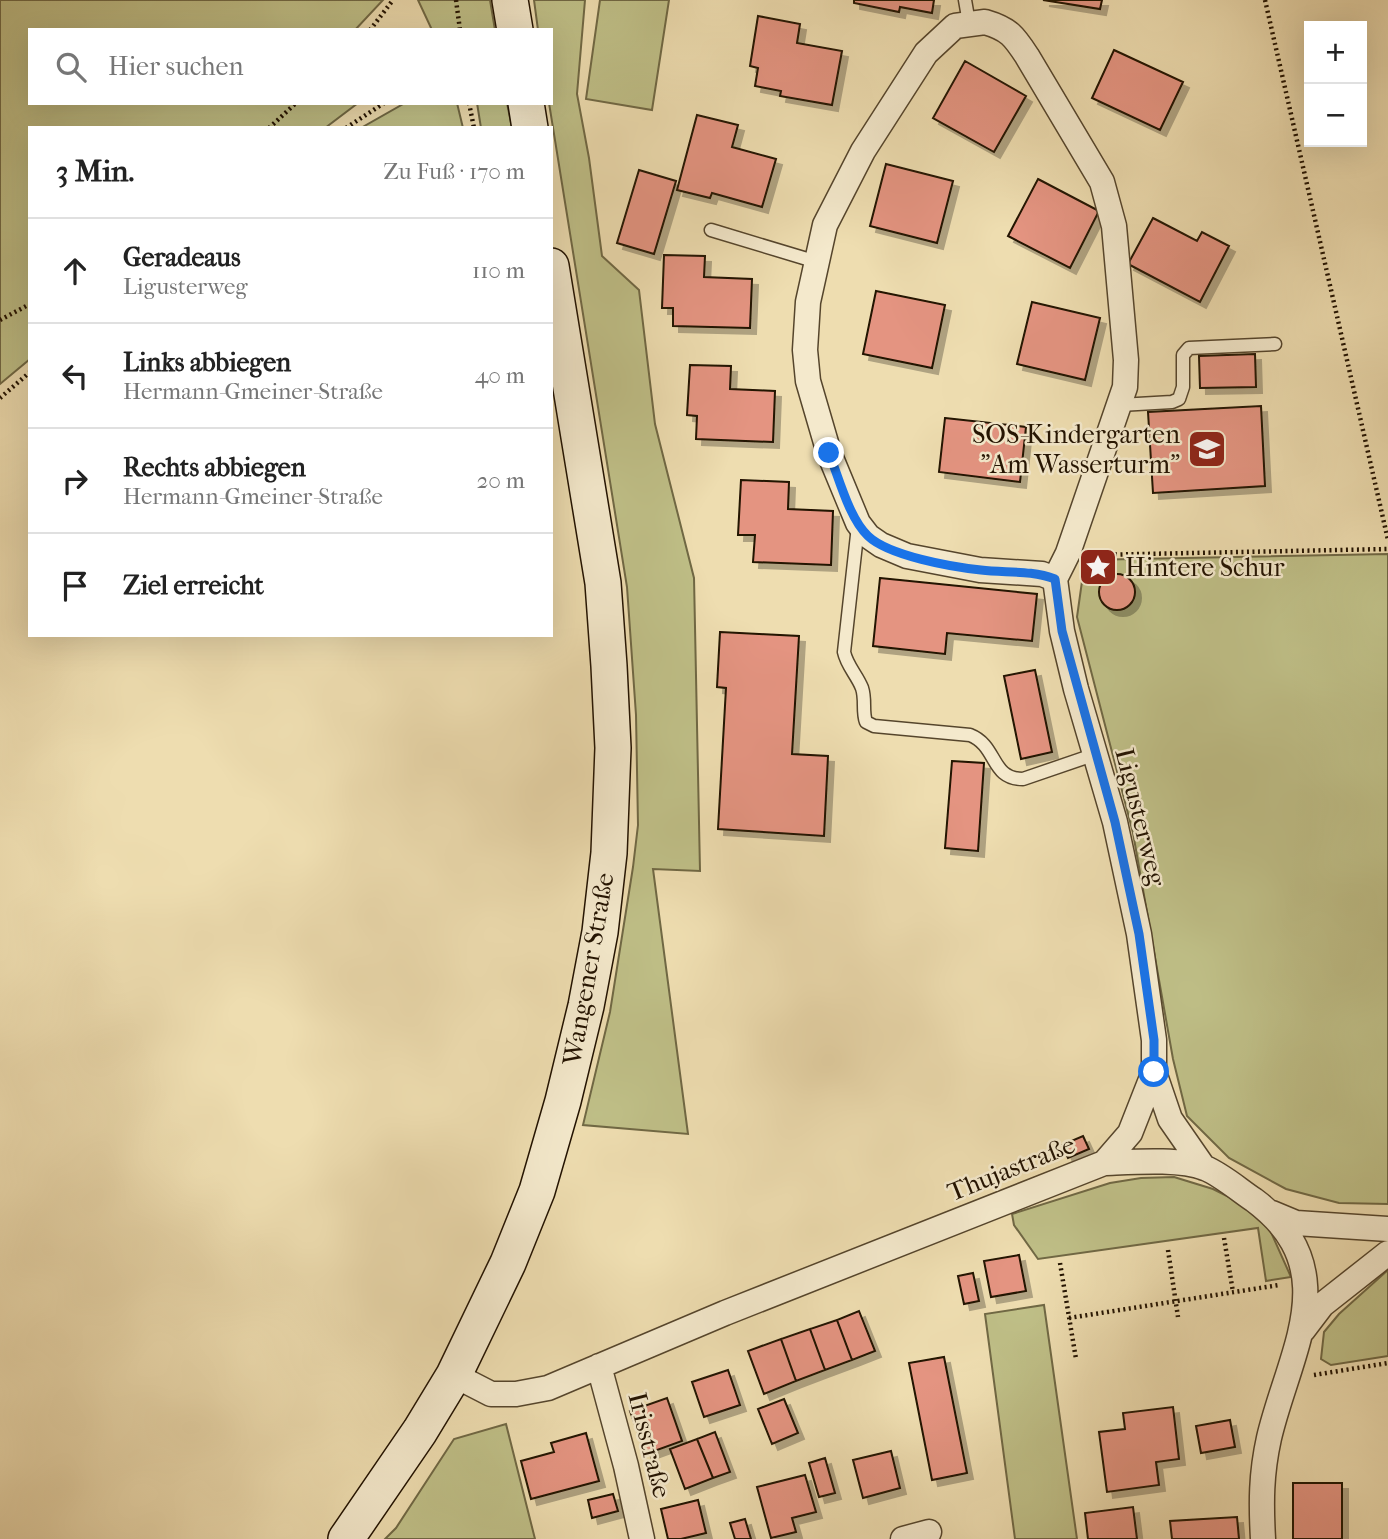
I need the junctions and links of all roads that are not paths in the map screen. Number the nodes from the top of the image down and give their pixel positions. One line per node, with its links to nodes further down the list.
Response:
1 (510, 0): 3 (main road)
2 (967, 11): 7 (street); 10 (street)
3 (515, 28)
4 (526, 105): 5 (main road)
5 (530, 126)
6 (710, 230): 7 (lane)
7 (817, 262): 11 (street)
8 (553, 278): 22 (main road, Wangener Straße)
9 (1275, 344): 10 (lane)
10 (1120, 405): 12 (street)
11 (858, 523): 12 (street); 13 (lane)
12 (1055, 579): 13 (street, Ligusterweg)
13 (1096, 754): 14 (street, Ligusterweg)
14 (1154, 1072): 15 (street, Ligusterweg); 16 (street, Ligusterweg)
15 (1104, 1163): 16 (street, Thujastraße); 21 (street, Thujastraße)
16 (1204, 1168): 17 (street, Thujastraße)
17 (1271, 1213): 18 (street); 20 (street, Thujastraße)
18 (1388, 1229)
19 (1388, 1253): 20 (street)
20 (1302, 1331): 27 (street, Thujastraße)
21 (599, 1366): 22 (street, Thujastraße); 25 (street, Irisstraße)
22 (454, 1376): 24 (main road, Wangener Straße)
23 (929, 1532): 26 (street)
24 (346, 1539)
25 (642, 1539)
26 (903, 1539)
27 (1263, 1539)

